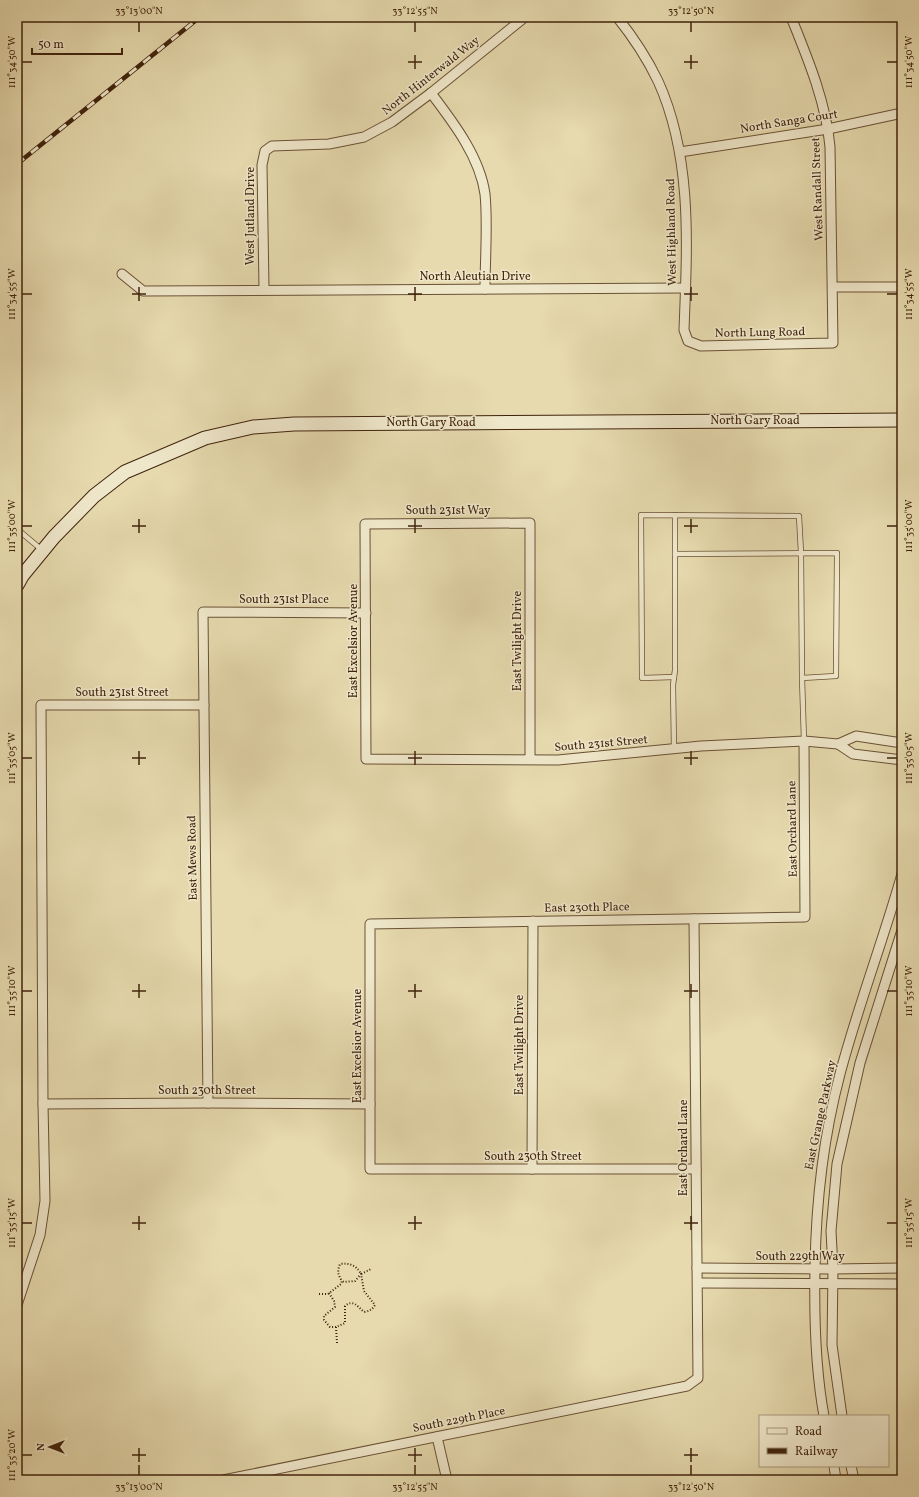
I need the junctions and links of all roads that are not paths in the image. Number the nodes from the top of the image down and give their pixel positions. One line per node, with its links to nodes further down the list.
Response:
1 (525, 17): 4 (street, North Hinterwald Way)
2 (617, 17): 8 (street, West Highland Road)
3 (791, 17): 6 (street, West Randall Street)
4 (431, 93): 7 (street, North Hinterwald Way); 14 (street)
5 (902, 113): 6 (street, North Sanga Court)
6 (828, 129): 8 (street, North Sanga Court); 10 (street, West Randall Street)
7 (272, 146): 13 (street, West Jutland Drive)
8 (680, 152): 12 (street, West Highland Road)
9 (122, 274): 13 (street, North Aleutian Drive)
10 (833, 287): 11 (street); 16 (street, West Randall Street)
11 (902, 287)
12 (686, 288): 14 (street, North Aleutian Drive); 15 (street, West Highland Road)
13 (264, 289): 14 (street, North Aleutian Drive)
14 (486, 289)
15 (688, 341): 16 (street, North Lung Road)
16 (833, 343)
17 (902, 420): 22 (main road, North Gary Road)
18 (675, 516): 23 (lane); 24 (lane); 28 (lane)
19 (530, 523): 20 (street, South 231st Way); 36 (street, East Twilight Drive)
20 (365, 524): 27 (street, East Excelsior Avenue)
21 (17, 529): 22 (lane)
22 (43, 551): 25 (main road, North Gary Road)
23 (801, 553): 24 (lane); 29 (lane); 29 (lane)
24 (675, 554): 28 (lane)
25 (17, 585)
26 (203, 612): 27 (street, South 231st Place); 30 (street, East Mews Road)
27 (366, 613): 35 (street, East Excelsior Avenue)
28 (674, 677): 34 (lane)
29 (802, 678): 31 (lane)
30 (204, 705): 44 (street, East Mews Road); 45 (street, South 231st Street)
31 (804, 741): 33 (street, South 231st Street); 34 (street, South 231st Street); 39 (street, East Orchard Lane)
32 (902, 743): 33 (street, South 231st Street)
33 (838, 744): 37 (street, South 231st Street)
34 (674, 749): 36 (street, South 231st Street)
35 (366, 759): 36 (street, South 231st Street)
36 (530, 760)
37 (902, 760)
38 (902, 874): 52 (street, East Grange Parkway)
39 (805, 917): 40 (street, East 230th Place)
40 (694, 919): 41 (street, East 230th Place); 49 (street, East Orchard Lane)
41 (533, 921): 42 (street, East 230th Place); 48 (street, East Twilight Drive)
42 (370, 924): 46 (street, East Excelsior Avenue)
43 (902, 930): 53 (street)
44 (208, 1103): 45 (street, South 230th Street); 46 (street, South 230th Street)
45 (43, 1104): 58 (street)
46 (370, 1104): 47 (street, East Excelsior Avenue)
47 (370, 1169): 48 (street, South 230th Street)
48 (532, 1169): 49 (street, South 230th Street)
49 (696, 1169): 50 (street, East Orchard Lane)
50 (697, 1268): 52 (street, South 229th Way); 54 (street, East Orchard Lane)
51 (902, 1268): 53 (street, South 229th Way)
52 (815, 1269): 53 (street, South 229th Way); 55 (street, East Grange Parkway)
53 (833, 1269): 56 (street)
54 (698, 1284): 55 (street); 59 (street, East Orchard Lane)
55 (814, 1284): 56 (street); 60 (street, East Grange Parkway)
56 (833, 1284): 57 (street); 61 (street)
57 (902, 1284)
58 (17, 1305)
59 (698, 1378): 62 (street, South 229th Place)
60 (824, 1415)
61 (842, 1415)
62 (437, 1436): 65 (street, South 229th Place); 66 (street)
63 (834, 1467): 67 (street)
64 (852, 1467): 68 (street)
65 (223, 1480)
66 (447, 1480)
67 (836, 1480)
68 (854, 1480)

